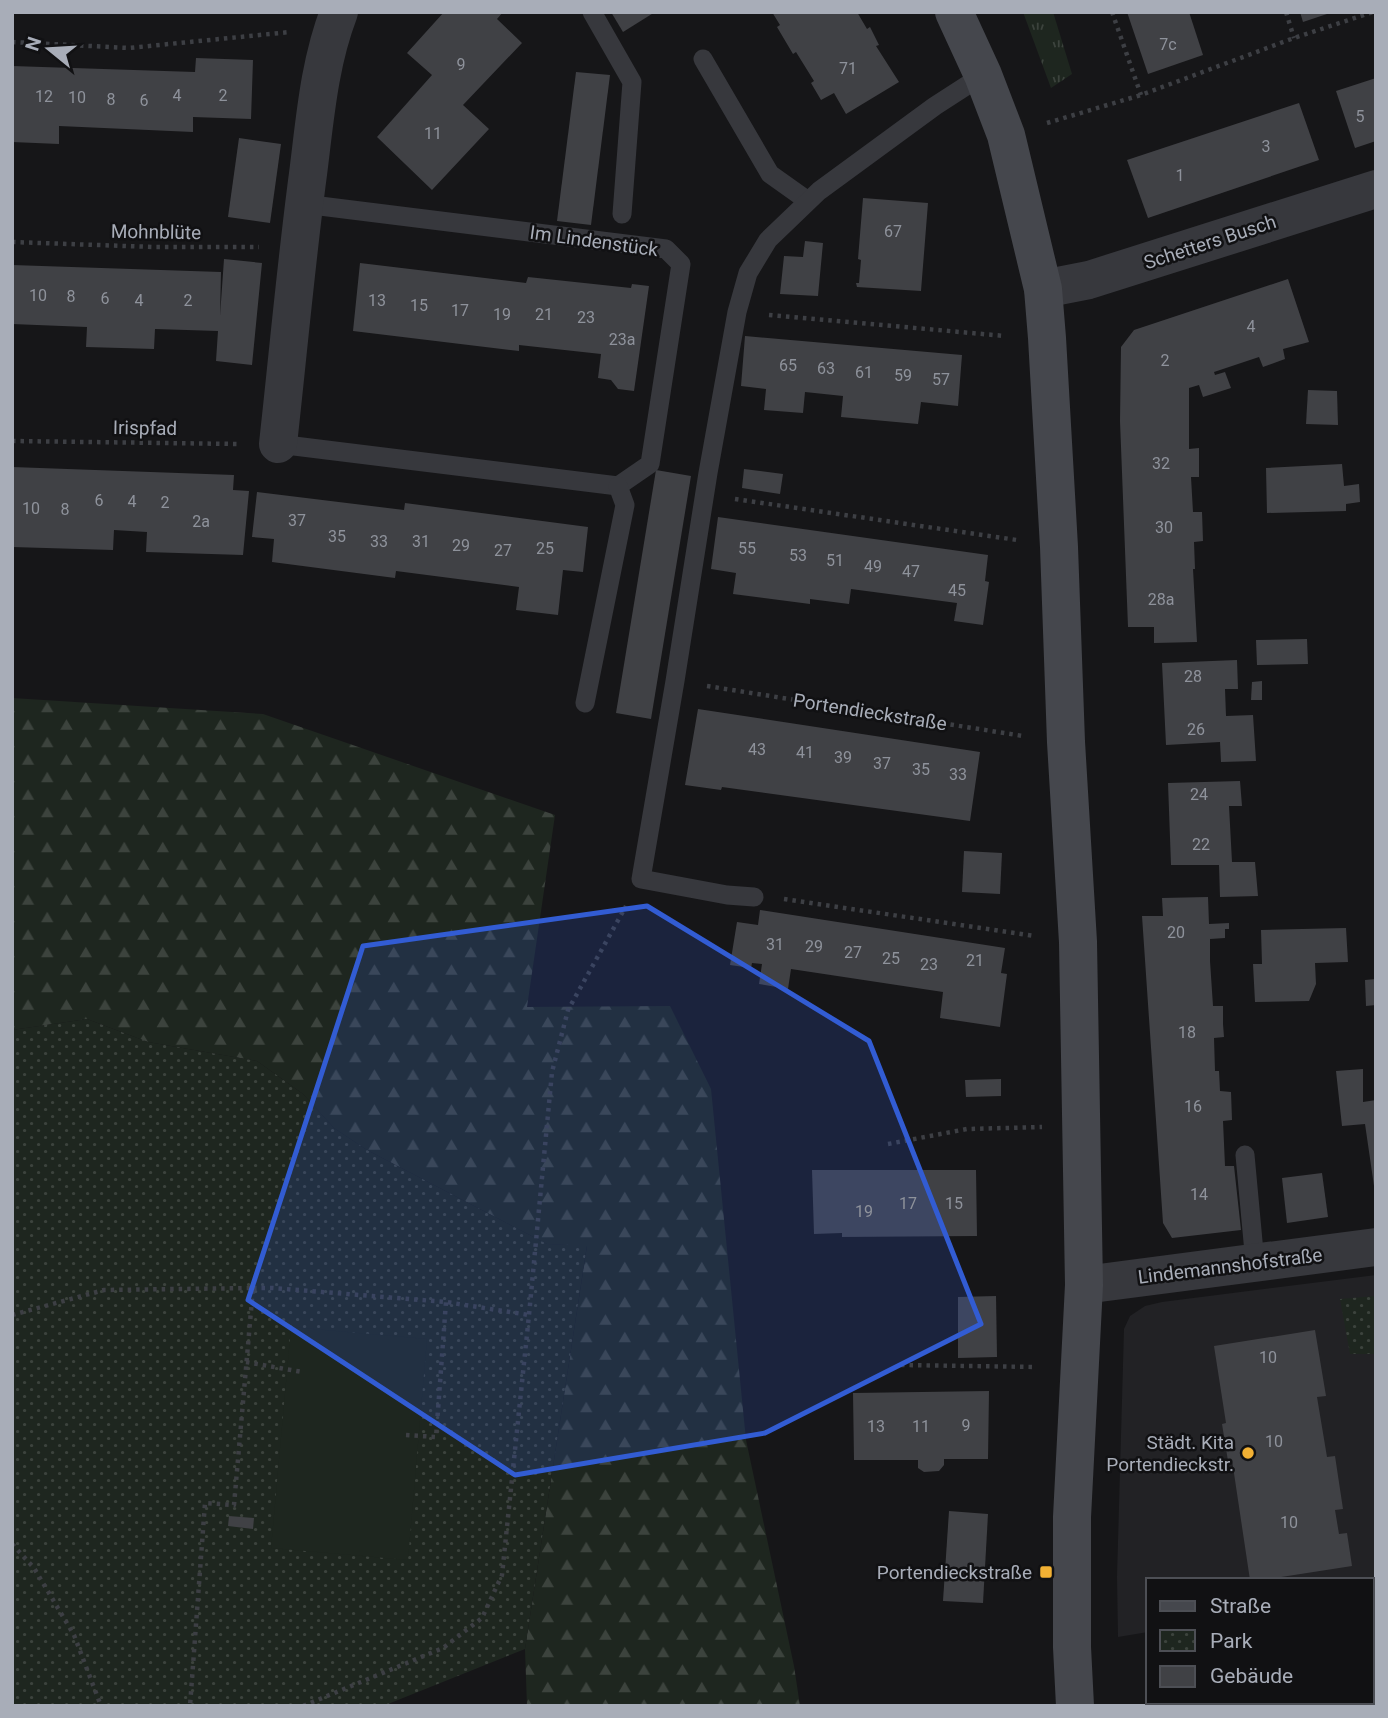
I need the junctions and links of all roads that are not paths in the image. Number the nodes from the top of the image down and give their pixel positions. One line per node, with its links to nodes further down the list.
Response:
1 (592, 12): 9 (lane)
2 (954, 12): 5 (street)
3 (336, 20): 8 (street)
4 (703, 59): 7 (lane)
5 (983, 75): 7 (lane); 10 (street)
6 (1376, 189): 10 (street, Schetters Busch)
7 (808, 201): 14 (lane)
8 (304, 204): 11 (street); 12 (lane, Im Lindenstück)
9 (622, 214)
10 (1043, 289): 18 (street)
11 (278, 444): 12 (lane)
12 (618, 486): 13 (lane)
13 (585, 703)
14 (754, 897)
15 (1245, 1155): 17 (lane)
16 (1376, 1247): 17 (street, Lindemannshofstraße)
17 (1255, 1263): 18 (street, Lindemannshofstraße)
18 (1084, 1285): 19 (street)
19 (1075, 1706)

